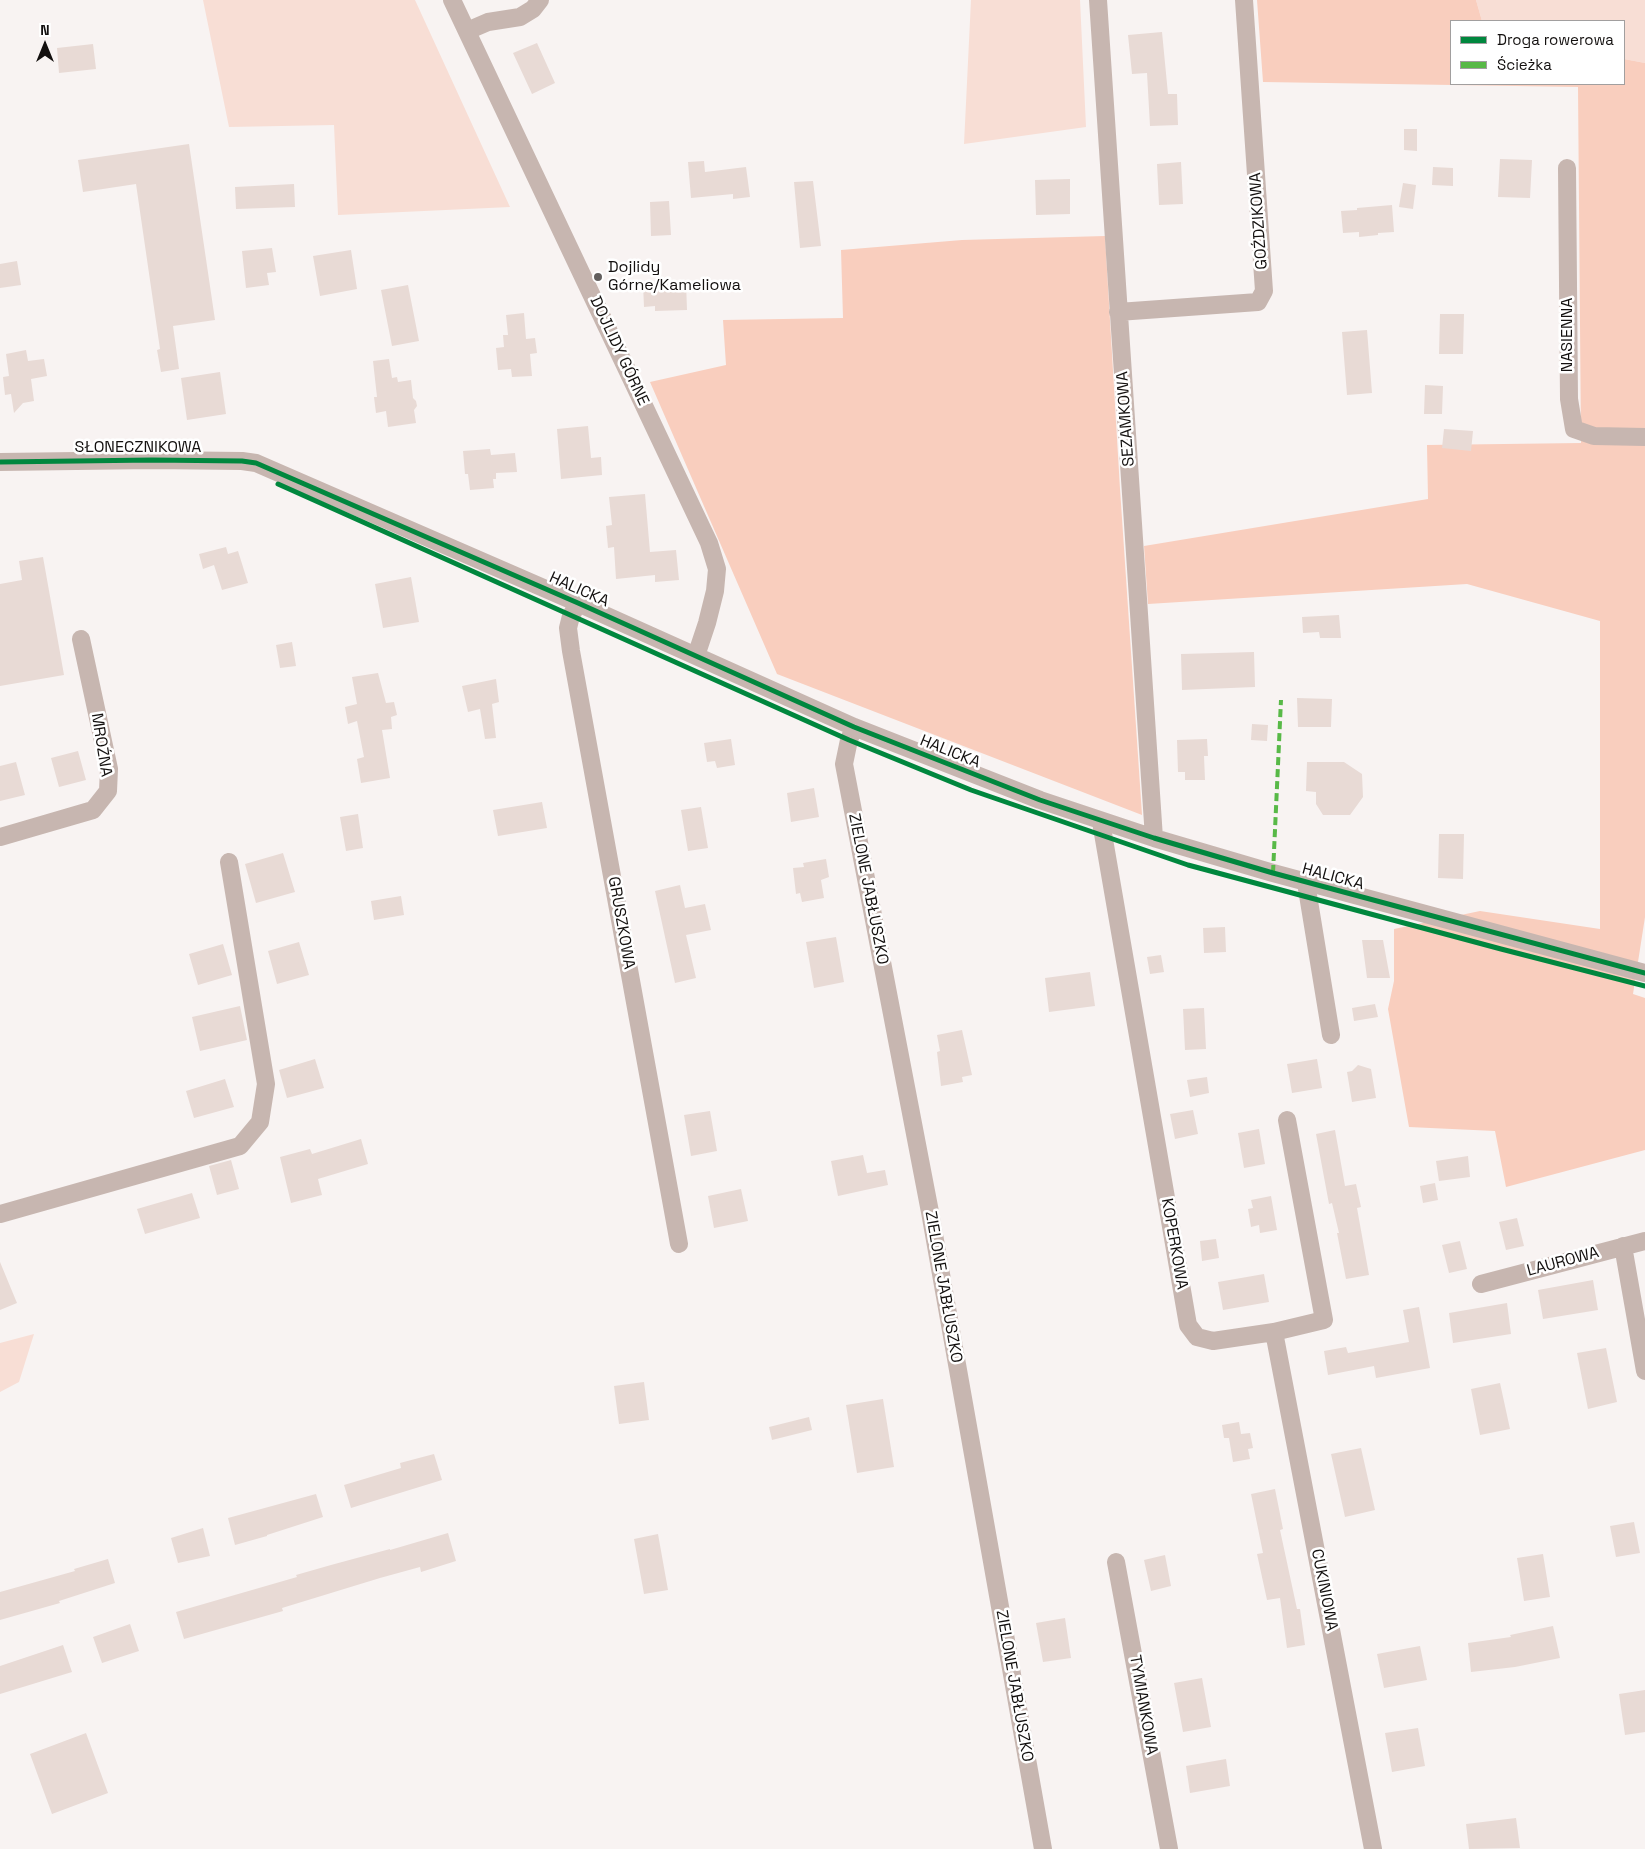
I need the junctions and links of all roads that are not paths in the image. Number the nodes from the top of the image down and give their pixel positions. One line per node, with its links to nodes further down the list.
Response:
1 (452, 0): 5 (street, DOJLIDY GÓRNE)
2 (540, 0): 5 (street)
3 (1098, 0): 7 (street, SEZAMKOWA)
4 (1244, 0): 7 (street, GOŹDZIKOWA)
5 (467, 31): 13 (street, DOJLIDY GÓRNE)
6 (1567, 168): 8 (street, NASIENNA)
7 (1118, 312): 17 (street, SEZAMKOWA)
8 (1645, 437)
9 (0, 462): 10 (street, SŁONECZNIKOWA)
10 (275, 471): 11 (street, HALICKA)
11 (578, 603): 13 (street, HALICKA); 25 (street, GRUSZKOWA)
12 (81, 639): 16 (street, MROŹNA)
13 (696, 656): 14 (street, HALICKA)
14 (854, 727): 15 (street, HALICKA); 31 (street, ZIELONE JABŁUSZKO)
15 (1101, 822): 17 (street, HALICKA); 28 (street, KOPERKOWA)
16 (0, 838)
17 (1154, 838): 19 (street, HALICKA)
18 (229, 862): 23 (street)
19 (1306, 882): 20 (street, HALICKA); 21 (street)
20 (1645, 973)
21 (1331, 1035)
22 (1287, 1120): 28 (street, KOPERKOWA)
23 (0, 1214)
24 (1645, 1241): 26 (street, LAUROWA)
25 (680, 1244)
26 (1623, 1246): 27 (street, LAUROWA); 29 (street)
27 (1480, 1284)
28 (1274, 1332): 33 (street, CUKINIOWA)
29 (1645, 1371)
30 (1116, 1562): 32 (street, TYMIANKOWA)
31 (1043, 1849)
32 (1169, 1849)
33 (1373, 1849)

